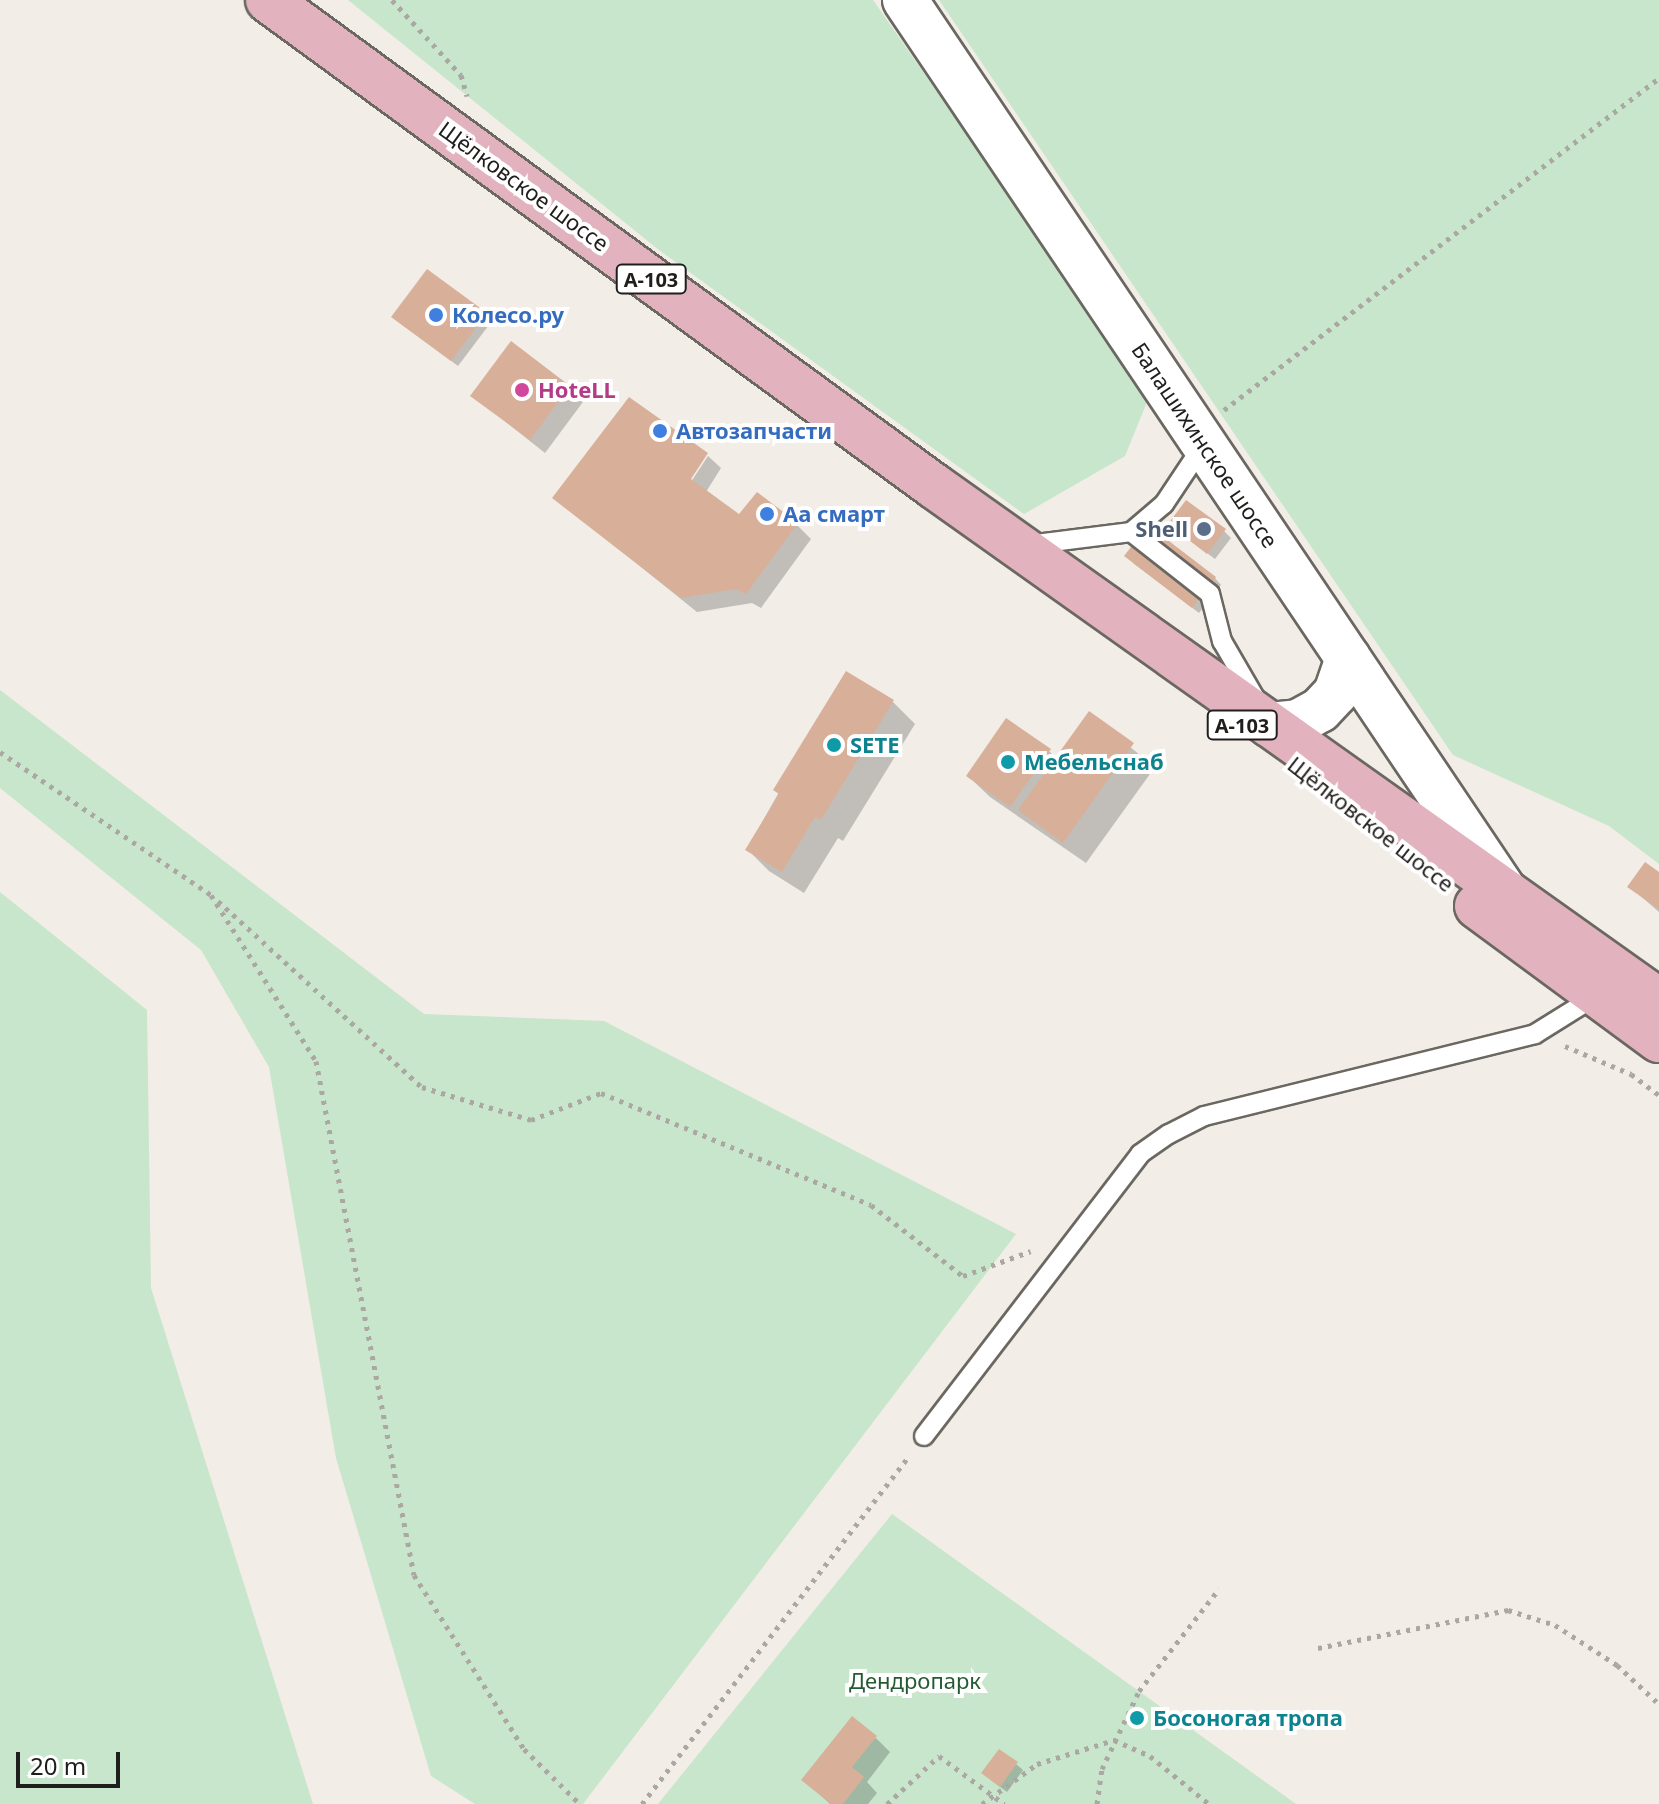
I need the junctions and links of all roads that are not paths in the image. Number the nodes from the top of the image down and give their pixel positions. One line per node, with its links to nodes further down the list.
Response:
1 (268, 0): 4 (main road, Щёлковское шоссе / А-103)
2 (905, 0): 3 (main road, Балашихинское шоссе)
3 (1212, 428): 5 (lane); 7 (main road, Балашихинское шоссе)
4 (934, 486): 6 (main road, Щёлковское шоссе / А-103); 10 (main road, Щёлковское шоссе / А-103)
5 (1131, 532): 6 (lane); 8 (lane)
6 (1019, 546): 8 (main road, Щёлковское шоссе / А-103)
7 (1348, 658): 8 (main road); 9 (main road, Балашихинское шоссе)
8 (1270, 725): 9 (main road, Щёлковское шоссе / А-103)
9 (1504, 891): 10 (main road, Балашихинское шоссе); 12 (main road, Щёлковское шоссе / А-103)
10 (1551, 963): 11 (main road, Щёлковское шоссе / А-103)
11 (1596, 996): 13 (main road, Щёлковское шоссе / А-103); 14 (lane)
12 (1659, 1001)
13 (1659, 1040)
14 (924, 1436)

